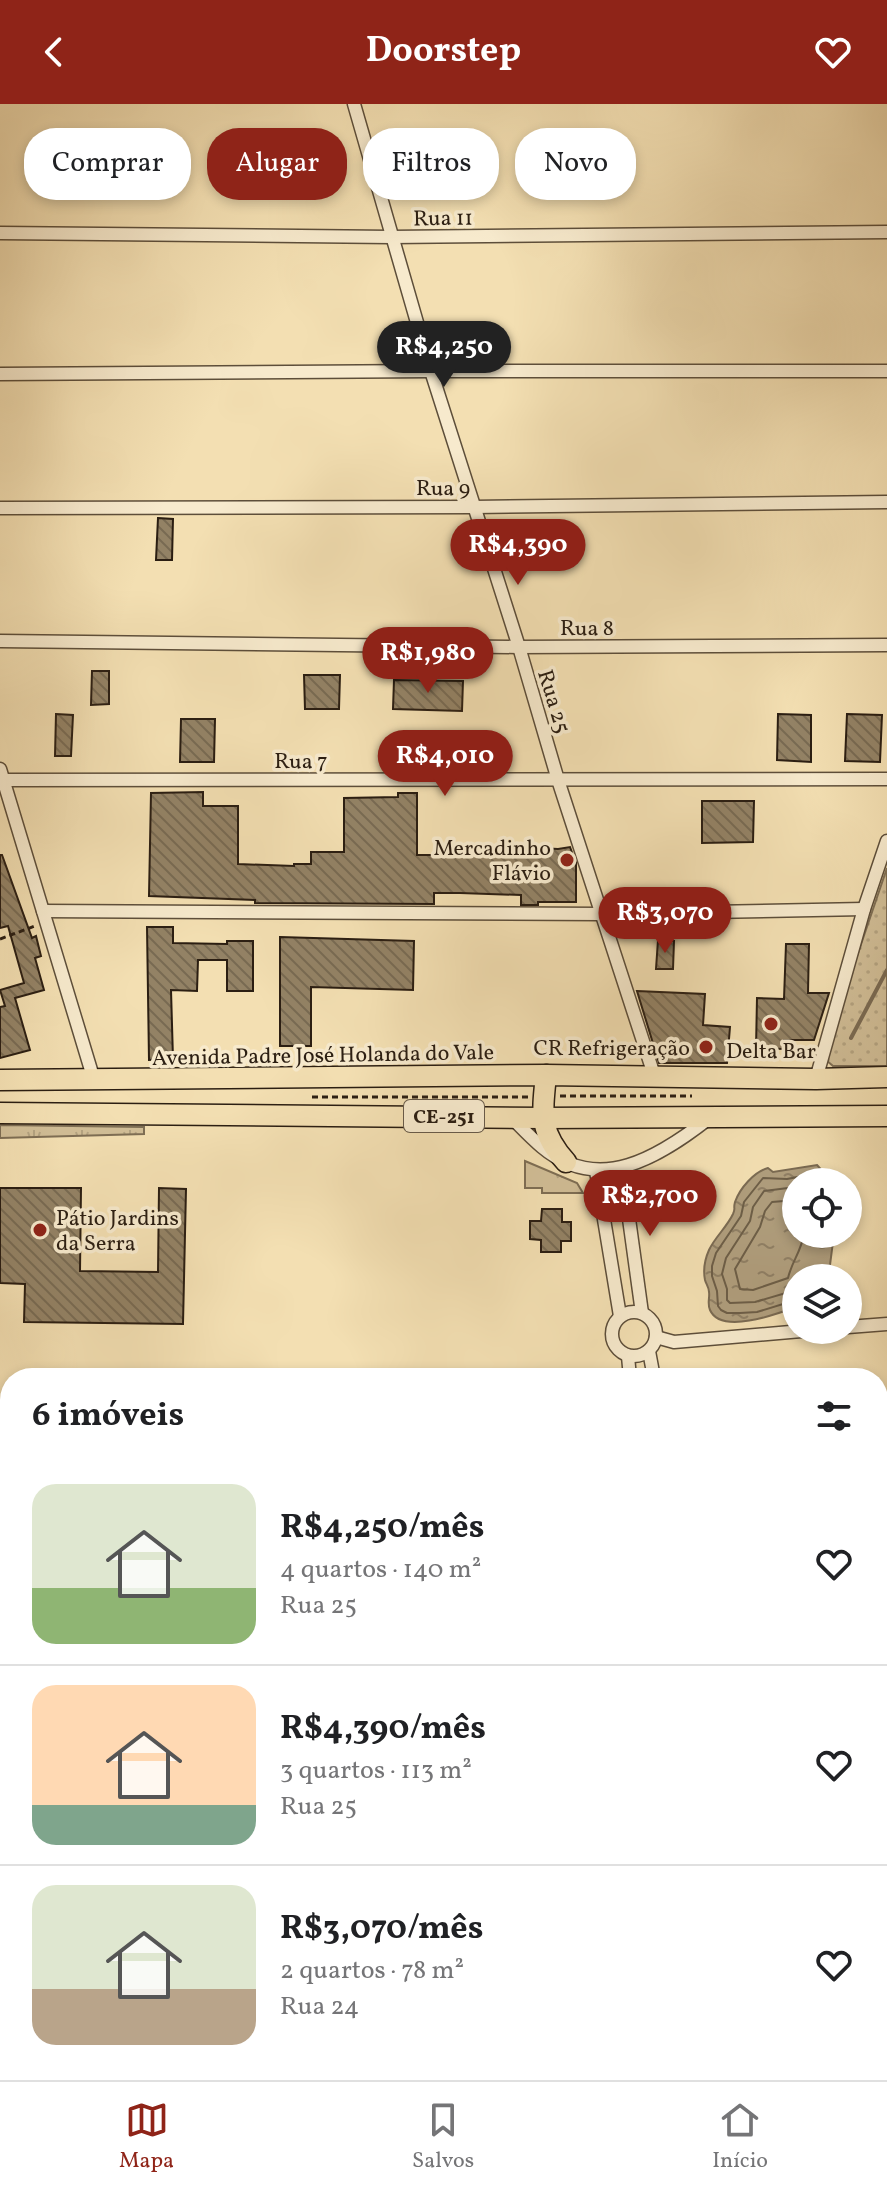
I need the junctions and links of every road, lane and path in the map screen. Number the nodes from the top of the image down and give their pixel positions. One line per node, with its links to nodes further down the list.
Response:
1 (354, 104): 4 (street, Rua 25)
2 (887, 232): 4 (street, Rua 11)
3 (0, 233): 4 (street, Rua 11)
4 (391, 237): 5 (street, Rua 25)
5 (431, 371): 6 (street); 7 (street); 9 (street, Rua 25)
6 (887, 371)
7 (0, 374)
8 (887, 502): 9 (street, Rua 9)
9 (474, 507): 10 (street, Rua 9); 13 (street, Rua 25)
10 (0, 508)
11 (0, 641): 13 (street, Rua 8)
12 (887, 645): 13 (street, Rua 8)
13 (519, 647): 16 (street, Rua 25)
14 (2, 775): 16 (street, Rua 7); 20 (street)
15 (887, 779): 16 (street, Rua 7)
16 (558, 780): 19 (street, Rua 25)
17 (887, 841): 18 (street)
18 (864, 909): 19 (street); 25 (street)
19 (601, 914): 20 (street); 24 (street, Rua 25)
20 (44, 917): 21 (path); 27 (street)
21 (0, 939)
22 (546, 1075): 24 (main road, Avenida Padre José Holanda do Vale / CE-251); 27 (main road, Avenida Padre José Holanda do Vale / CE-251); 30 (main road)
23 (887, 1077): 25 (main road, Avenida Padre José Holanda do Vale / CE-251)
24 (655, 1078): 25 (main road, Avenida Padre José Holanda do Vale / CE-251)
25 (816, 1079)
26 (0, 1080): 27 (main road, Avenida Padre José Holanda do Vale / CE-251)
27 (94, 1080)
28 (700, 1096): 30 (path)
29 (313, 1097): 30 (path)
30 (544, 1097): 35 (main road)
31 (0, 1113): 34 (main road, CE-251)
32 (711, 1116): 33 (main road, CE-251); 35 (main road, CE-251); 37 (street)
33 (887, 1116)
34 (511, 1117): 35 (main road, CE-251); 36 (street)
35 (543, 1118): 36 (main road)
36 (566, 1162): 38 (street)
37 (622, 1168): 38 (street); 39 (street)
38 (596, 1171): 40 (street)
39 (642, 1313): 40 (street); 44 (street)
40 (620, 1316): 46 (street)
41 (887, 1324): 42 (street)
42 (862, 1326)
43 (782, 1333): 44 (street)
44 (656, 1337): 45 (street)
45 (649, 1351): 46 (street); 48 (street)
46 (628, 1356): 47 (street)
47 (629, 1368)
48 (652, 1368)

